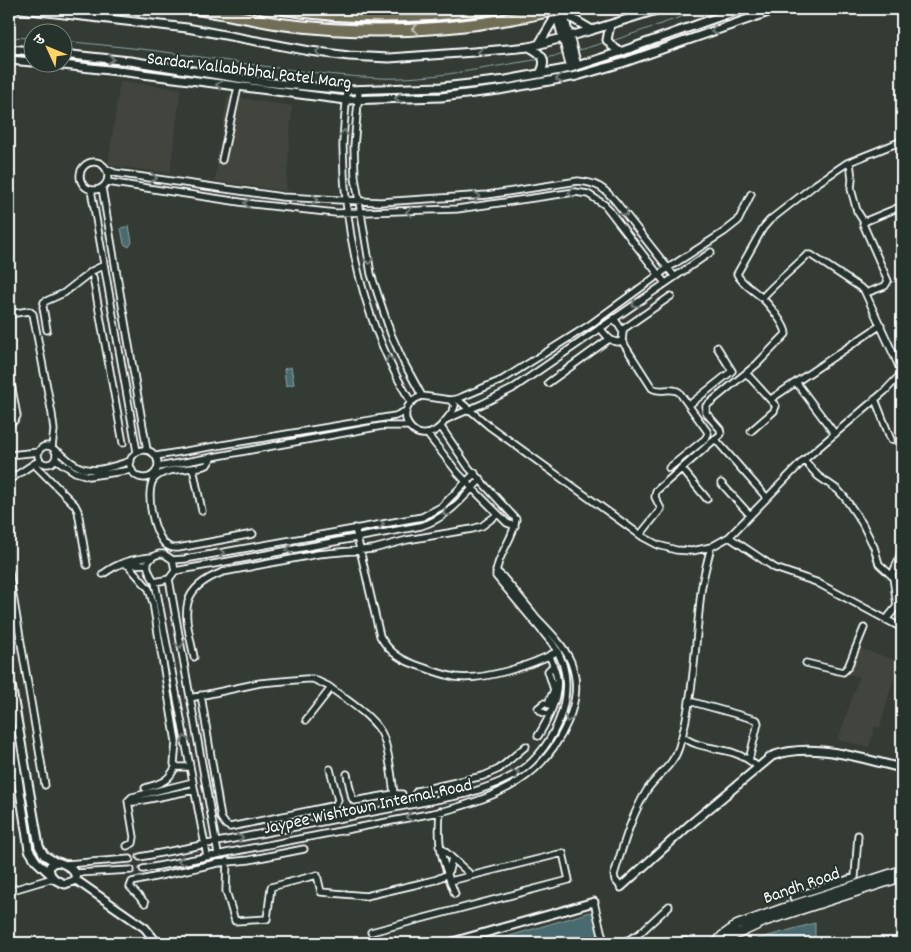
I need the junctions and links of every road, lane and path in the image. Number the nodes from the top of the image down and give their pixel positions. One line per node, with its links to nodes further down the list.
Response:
1 (21, 9): 13 (street, one-way to 1)
2 (195, 9): 8 (highway, one-way to 2)
3 (284, 9): 4 (highway)
4 (489, 9)
5 (660, 9): 9 (street)
6 (741, 9): 16 (street, Sardar Vallabhbhai Patel Marg)
7 (777, 9): 27 (street, Sardar Vallabhbhai Patel Marg, one-way to 27)
8 (558, 11): 10 (street); 11 (street); 12 (street)
9 (610, 25): 10 (street); 16 (street)
10 (592, 30): 11 (street)
11 (567, 38): 12 (street); 21 (street)
12 (539, 44): 13 (street)
13 (529, 47): 22 (street)
14 (9, 49): 15 (street)
15 (22, 51)
16 (620, 52): 21 (street, Sardar Vallabhbhai Patel Marg)
17 (72, 55): 24 (street, Sardar Vallabhbhai Patel Marg, one-way to 24)
18 (9, 60): 19 (street, Sardar Vallabhbhai Patel Marg)
19 (22, 61)
20 (72, 66): 23 (street, Sardar Vallabhbhai Patel Marg, one-way to 20)
21 (574, 67): 22 (street, Sardar Vallabhbhai Patel Marg)
22 (540, 74): 25 (street, Sardar Vallabhbhai Patel Marg)
23 (238, 87): 26 (street, Sardar Vallabhbhai Patel Marg); 29 (street)
24 (346, 90): 25 (street, Sardar Vallabhbhai Patel Marg); 26 (street)
25 (359, 91): 27 (street)
26 (346, 100): 27 (street, Sardar Vallabhbhai Patel Marg); 37 (street, one-way to 26)
27 (358, 100): 38 (street)
28 (902, 141): 30 (street)
29 (222, 160)
30 (850, 162): 43 (street); 55 (street)
31 (106, 169): 32 (street); 34 (street); 37 (street, one-way to 37)
32 (106, 182): 33 (street); 42 (street, one-way to 32)
33 (102, 188): 34 (street); 90 (street)
34 (91, 190): 45 (street)
35 (751, 194): 46 (street)
36 (449, 198): 38 (street); 40 (street); 46 (street, one-way to 46)
37 (346, 200): 38 (street); 42 (street)
38 (358, 201): 41 (street)
39 (902, 206): 43 (street)
40 (448, 210): 41 (street, one-way to 41); 48 (street, one-way to 40)
41 (360, 212): 42 (street); 70 (street, one-way to 70)
42 (348, 213): 75 (street, one-way to 42)
43 (864, 222): 53 (street)
44 (711, 252): 49 (street)
45 (104, 265): 47 (street); 50 (street)
46 (668, 268): 48 (street); 49 (street)
47 (106, 274): 51 (street); 92 (street)
48 (658, 275): 52 (street); 71 (street)
49 (675, 276): 52 (street)
50 (85, 277): 51 (street); 60 (street)
51 (93, 277): 88 (street)
52 (665, 283): 57 (street, one-way to 57)
53 (866, 293): 55 (street); 58 (street)
54 (671, 296): 61 (street)
55 (762, 298): 66 (street)
56 (9, 314): 89 (street)
57 (614, 318): 59 (street); 61 (street)
58 (881, 326): 67 (street); 68 (street)
59 (600, 328): 62 (street); 77 (street)
60 (47, 330)
61 (622, 330): 63 (street)
62 (609, 338): 63 (street); 69 (street)
63 (622, 342): 76 (street)
64 (717, 347): 76 (street)
65 (9, 372): 80 (street)
66 (746, 373): 72 (street); 86 (street)
67 (902, 373): 73 (street)
68 (796, 382): 72 (street); 84 (street)
69 (548, 383)
70 (422, 396): 74 (street); 75 (street)
71 (457, 399): 74 (street); 77 (street)
72 (771, 399): 83 (street)
73 (875, 399): 84 (street); 87 (street)
74 (450, 400): 79 (street)
75 (411, 402): 78 (street)
76 (689, 405): 102 (street)
77 (468, 410): 79 (street); 119 (street)
78 (406, 411): 81 (street); 94 (street)
79 (446, 419): 82 (street)
80 (9, 422)
81 (408, 426): 85 (street); 95 (street)
82 (441, 427): 85 (street); 105 (street)
83 (751, 430)
84 (834, 434): 97 (street)
85 (428, 435): 108 (street)
86 (716, 440): 103 (street); 111 (street)
87 (892, 440)
88 (123, 443)
89 (53, 448): 91 (street); 96 (street); 98 (street)
90 (148, 450): 92 (street); 94 (street)
91 (39, 452): 93 (street); 99 (street)
92 (137, 452): 98 (street)
93 (9, 455)
94 (156, 456): 100 (street)
95 (212, 457): 100 (street); 101 (street)
96 (55, 459): 99 (street); 104 (street)
97 (804, 460): 111 (street); 136 (street)
98 (131, 461): 104 (street)
99 (38, 462): 107 (street); 131 (street)
100 (158, 467): 104 (street)
101 (193, 468): 113 (street); 118 (street)
102 (669, 468)
103 (682, 469): 112 (street); 119 (street)
104 (132, 470)
105 (474, 473): 106 (street); 108 (street)
106 (481, 479): 110 (street); 116 (street)
107 (9, 480)
108 (466, 481): 110 (street); 117 (street, one-way to 108)
109 (721, 483): 115 (street)
110 (472, 488): 114 (street); 120 (street, one-way to 120)
111 (767, 498): 115 (street)
112 (707, 499)
113 (202, 511)
114 (498, 514): 116 (street); 125 (street)
115 (750, 515): 121 (street)
116 (515, 526): 133 (street)
117 (355, 528): 120 (street); 128 (street, one-way to 117)
118 (253, 534)
119 (640, 535): 123 (street)
120 (357, 537): 122 (street); 125 (street)
121 (729, 537): 123 (street); 142 (street)
122 (347, 539): 124 (street); 132 (street, one-way to 132)
123 (711, 547): 153 (street)
124 (349, 550): 125 (street); 140 (street)
125 (360, 550): 146 (street)
126 (902, 551): 136 (street)
127 (151, 557): 128 (street); 129 (street); 130 (street)
128 (173, 560): 132 (street)
129 (126, 564): 130 (street); 135 (street); 164 (street)
130 (147, 564): 138 (street)
131 (87, 565)
132 (175, 571): 137 (street)
133 (496, 571): 145 (street, Jaypee Wishtown Internal Road); 177 (street, Jaypee Wishtown Internal Road, one-way to 177)
134 (9, 572): 172 (street)
135 (102, 574)
136 (892, 575): 139 (street)
137 (168, 579): 138 (street); 141 (street)
138 (155, 582): 165 (street, one-way to 138)
139 (900, 604): 142 (street)
140 (186, 616): 141 (street); 147 (street)
141 (176, 618): 152 (street, one-way to 152)
142 (886, 620): 144 (street)
143 (864, 628): 148 (street)
144 (902, 628)
145 (558, 651): 146 (street); 173 (street, Jaypee Wishtown Internal Road, one-way to 145)
146 (550, 656): 154 (street)
147 (194, 657)
148 (806, 663)
149 (9, 673): 196 (street)
150 (330, 688): 151 (street); 156 (street); 176 (street)
151 (202, 695): 152 (street); 181 (street)
152 (190, 698): 185 (street)
153 (689, 701): 159 (street); 162 (street)
154 (551, 704): 155 (street); 155 (street)
155 (549, 715): 158 (street)
156 (306, 720)
157 (9, 724): 161 (street)
158 (538, 736)
159 (682, 736): 162 (street); 207 (street)
160 (526, 746): 179 (street)
161 (11, 754): 163 (street)
162 (749, 760): 167 (street)
163 (16, 765): 166 (street); 202 (street)
164 (176, 766): 165 (street); 174 (street)
165 (190, 766): 171 (street)
166 (9, 767)
167 (758, 767): 168 (street); 207 (street)
168 (902, 768)
169 (330, 769): 181 (street)
170 (347, 774): 176 (street)
171 (193, 782): 175 (street); 178 (street)
172 (45, 786)
173 (490, 786): 177 (street); 179 (street, Jaypee Wishtown Internal Road)
174 (145, 788)
175 (194, 790): 178 (street); 186 (street)
176 (394, 794): 180 (street)
177 (491, 796): 182 (street, Jaypee Wishtown Internal Road)
178 (128, 801): 187 (street)
179 (416, 803): 180 (street, Jaypee Wishtown Internal Road)
180 (405, 805): 183 (street, Jaypee Wishtown Internal Road)
181 (334, 807): 183 (street)
182 (440, 811): 188 (street); 190 (street, Jaypee Wishtown Internal Road, one-way to 190)
183 (336, 819): 185 (street, Jaypee Wishtown Internal Road, one-way to 183)
184 (858, 836): 210 (street)
185 (216, 843): 186 (street, Jaypee Wishtown Internal Road); 190 (street)
186 (205, 845): 191 (street); 192 (street, Jaypee Wishtown Internal Road)
187 (127, 846)
188 (440, 846): 193 (street); 201 (street)
189 (304, 849): 195 (street)
190 (218, 854): 191 (street, Jaypee Wishtown Internal Road)
191 (207, 856): 198 (street, Jaypee Wishtown Internal Road, one-way to 198)
192 (140, 857)
193 (452, 858): 201 (street); 203 (street)
194 (130, 859): 197 (street)
195 (227, 861): 201 (street); 212 (street)
196 (55, 862): 197 (street); 202 (street)
197 (66, 864): 204 (street)
198 (143, 869)
199 (132, 870): 204 (street)
200 (902, 870): 219 (main road, Bandh Road)
201 (448, 874): 206 (street)
202 (52, 876): 204 (street); 208 (street)
203 (471, 876): 206 (street); 214 (street)
204 (76, 877): 215 (street)
205 (902, 877): 220 (main road, Bandh Road)
206 (450, 881): 209 (street)
207 (621, 887)
208 (9, 891)
209 (455, 894)
210 (793, 897)
211 (594, 902): 216 (street); 217 (street)
212 (145, 903)
213 (669, 906): 218 (street)
214 (371, 932)
215 (157, 943)
216 (449, 943)
217 (604, 943)
218 (623, 943)
219 (716, 943)
220 (725, 943)

